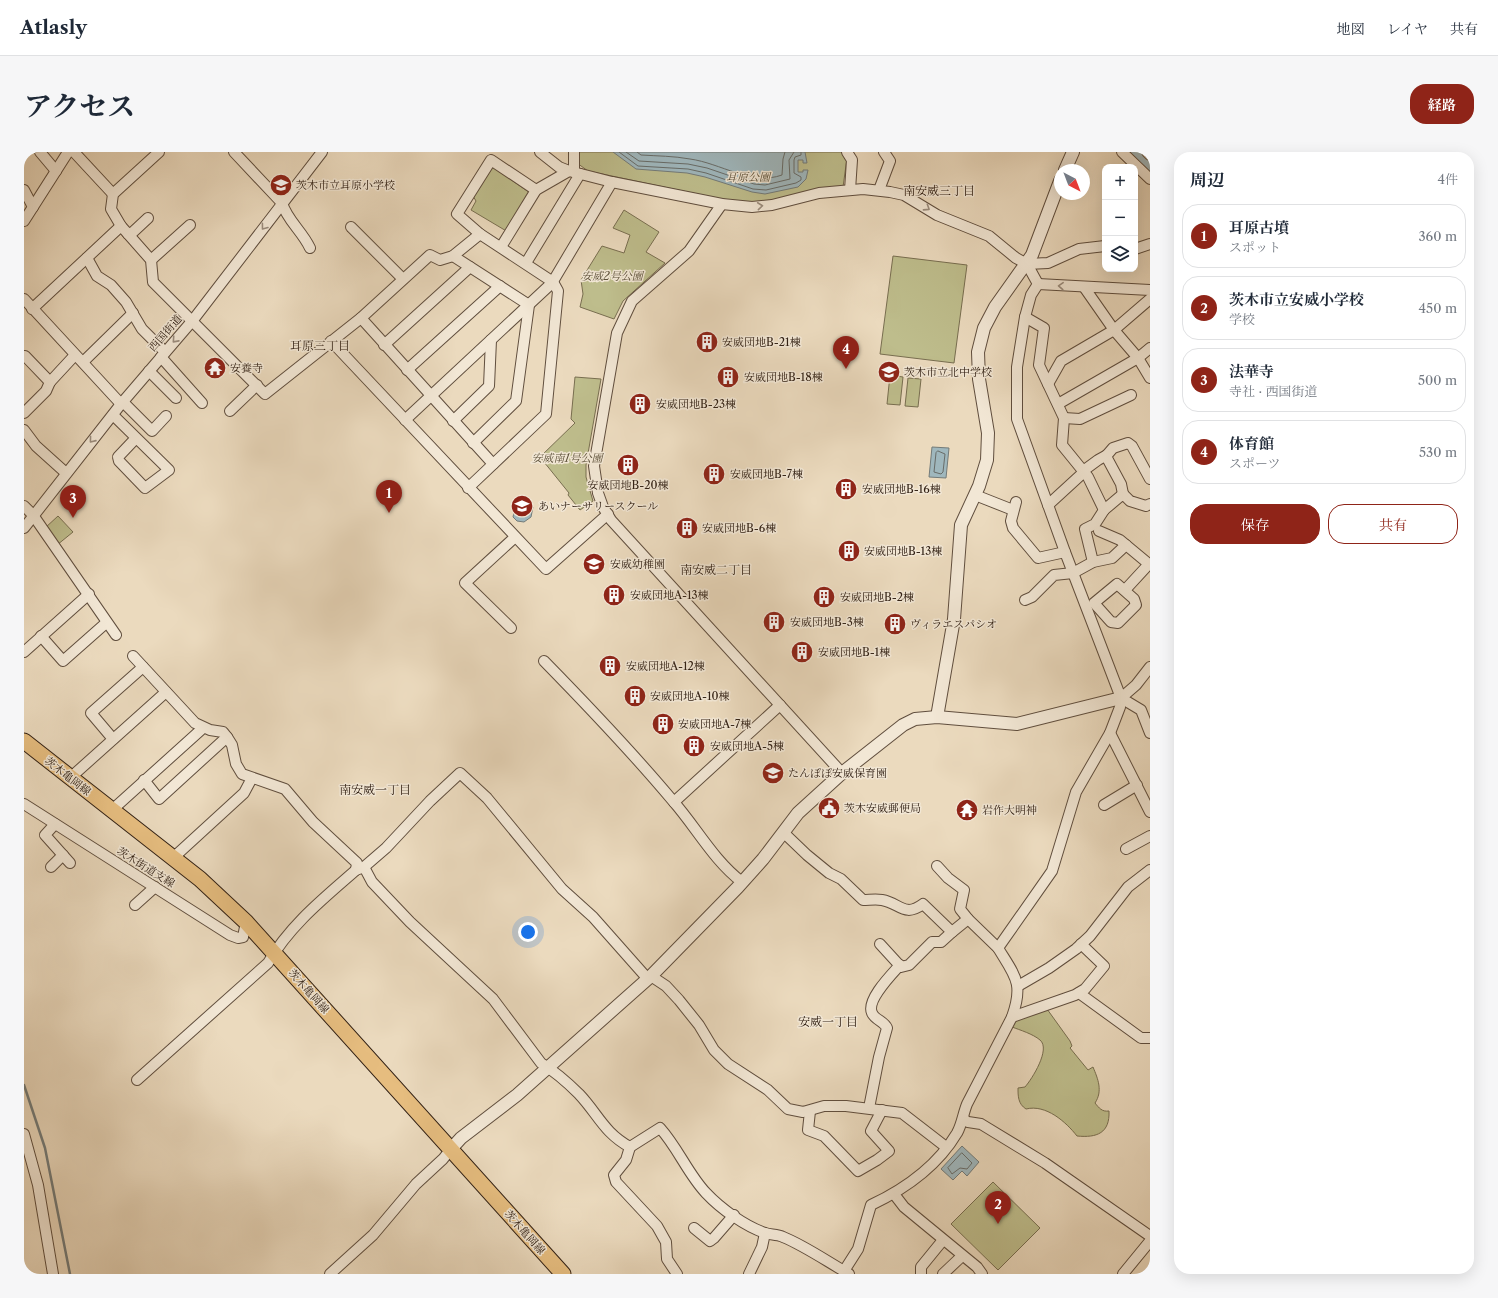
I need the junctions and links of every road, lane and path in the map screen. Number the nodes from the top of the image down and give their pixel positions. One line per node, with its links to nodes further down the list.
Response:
1 (40, 152): 16 (street)
2 (68, 152): 16 (street)
3 (74, 152): 24 (street)
4 (159, 152): 24 (street)
5 (234, 152): 26 (street)
6 (322, 152): 26 (street, 西国街道)
7 (540, 152): 17 (street)
8 (574, 152): 17 (street)
9 (847, 152): 22 (street)
10 (884, 152): 23 (street)
11 (1073, 152): 15 (street)
12 (1122, 152): 18 (street)
13 (1147, 152): 14 (street)
14 (1150, 155)
15 (1068, 164)
16 (56, 171): 28 (street)
17 (575, 172): 19 (street); 21 (street); 43 (street)
18 (1150, 179)
19 (612, 182): 27 (street); 47 (street)
20 (24, 190): 28 (street)
21 (536, 190): 34 (street); 37 (street)
22 (850, 190): 23 (street); 27 (street, one-way to 22)
23 (879, 190): 44 (street, one-way to 44)
24 (113, 194): 33 (street)
25 (1054, 199): 44 (street)
26 (282, 203): 38 (street); 59 (street, 西国街道, one-way to 59)
27 (722, 204): 104 (street)
28 (33, 207): 30 (street)
29 (148, 218): 33 (street)
30 (24, 221)
31 (190, 225): 42 (street)
32 (351, 227): 46 (street)
33 (124, 230): 41 (street); 42 (street)
34 (480, 234): 37 (street); 40 (street)
35 (1150, 244): 39 (street)
36 (1102, 246): 44 (street)
37 (501, 247): 43 (street)
38 (310, 248)
39 (1138, 248)
40 (453, 256): 45 (street); 46 (street)
41 (87, 258): 55 (street); 56 (street)
42 (151, 260): 59 (street)
43 (526, 263): 47 (street)
44 (1027, 264): 48 (street); 99 (street)
45 (470, 267): 49 (street); 63 (street)
46 (404, 279): 57 (street)
47 (553, 282): 54 (street); 93 (street)
48 (1038, 284): 50 (street, one-way to 48); 58 (street)
49 (500, 286): 54 (street); 69 (street)
50 (1084, 287): 51 (street); 60 (street)
51 (1150, 290)
52 (24, 299): 55 (street)
53 (1150, 299): 60 (street)
54 (528, 305): 61 (street); 90 (street)
55 (32, 309): 68 (street)
56 (133, 313): 65 (street); 68 (street)
57 (360, 318): 62 (street); 63 (street)
58 (1025, 318): 73 (street); 101 (street)
59 (193, 320): 65 (street, 西国街道, one-way to 65); 74 (street)
60 (1114, 330): 67 (street); 73 (street)
61 (491, 340): 76 (street); 87 (street)
62 (331, 341): 74 (street); 86 (street)
63 (384, 345): 69 (street)
64 (1150, 348): 67 (street)
65 (163, 354): 70 (street, 西国街道); 79 (street)
66 (25, 356): 72 (street)
67 (1138, 358): 71 (street); 80 (street)
68 (79, 359): 72 (street); 78 (street)
69 (407, 370): 76 (street)
70 (149, 371): 77 (street); 78 (street, 西国街道)
71 (1150, 378)
72 (50, 382): 82 (street)
73 (1048, 384): 80 (street)
74 (257, 385): 81 (street)
75 (1131, 395): 85 (street)
76 (430, 396): 86 (street); 87 (street)
77 (176, 398)
78 (122, 403): 83 (street, 西国街道); 84 (street)
79 (202, 403)
80 (1058, 404): 85 (street)
81 (230, 411)
82 (24, 413)
83 (112, 415): 89 (street); 95 (street, 西国街道, one-way to 95)
84 (166, 416)
85 (1064, 418): 94 (street)
86 (405, 420): 97 (street)
87 (453, 421): 90 (street)
88 (24, 430): 95 (street)
89 (136, 438): 89 (street)
90 (473, 443): 93 (street)
91 (1107, 456): 92 (street); 94 (street); 98 (street)
92 (1146, 463): 96 (street)
93 (493, 464): 97 (street)
94 (1083, 472): 101 (street); 103 (street)
95 (66, 473): 105 (street, 西国街道)
96 (1150, 479)
97 (468, 488): 108 (street)
98 (1123, 494): 100 (street); 103 (street)
99 (974, 495): 111 (street); 130 (street)
100 (1150, 504)
101 (1048, 505): 111 (street)
102 (24, 506): 105 (street)
103 (1104, 510): 112 (street)
104 (608, 514): 108 (street); 129 (street)
105 (33, 515): 106 (street, 西国街道); 116 (street)
106 (24, 528)
107 (1099, 531): 109 (street)
108 (514, 538): 119 (street)
109 (1126, 545): 112 (street); 113 (street)
110 (1150, 549): 113 (street)
111 (1065, 552): 114 (street)
112 (1093, 562): 114 (street)
113 (1147, 562): 115 (street)
114 (1072, 573): 117 (street); 128 (street)
115 (1124, 590)
116 (89, 594): 118 (street); 121 (street)
117 (1025, 600)
118 (106, 623): 120 (street); 121 (street)
119 (511, 628)
120 (116, 635)
121 (41, 636): 122 (street)
122 (24, 652)
123 (134, 656): 125 (street)
124 (544, 661): 142 (street)
125 (143, 666): 127 (street); 135 (street)
126 (1150, 667): 128 (street)
127 (166, 692): 131 (street); 135 (street)
128 (1121, 698): 130 (street); 132 (street); 133 (street)
129 (780, 705): 137 (street); 142 (street)
130 (937, 717): 137 (street)
131 (203, 728): 134 (street); 140 (street)
132 (1110, 733): 141 (street); 164 (street)
133 (1150, 733)
134 (228, 737): 139 (street); 140 (street)
135 (113, 739): 138 (street)
136 (24, 741): 138 (main road, 茨木亀岡線)
137 (842, 774): 148 (street)
138 (70, 778): 145 (main road, 茨木亀岡線)
139 (252, 778): 151 (street); 154 (street)
140 (144, 780): 145 (street)
141 (1137, 785): 143 (street); 146 (street)
142 (674, 802): 156 (street)
143 (1104, 805)
144 (27, 809): 147 (street, 茨木街道支線)
145 (112, 810): 151 (main road, 茨木亀岡線)
146 (1150, 812)
147 (55, 824): 153 (street); 157 (street, 茨木街道支線)
148 (783, 832): 156 (street); 161 (street)
149 (1150, 836): 150 (street)
150 (1126, 849)
151 (173, 858): 160 (main road, 茨木亀岡線)
152 (937, 866): 159 (street)
153 (51, 867)
154 (360, 869): 165 (street); 167 (street); 172 (street)
155 (1150, 870): 163 (street)
156 (742, 882): 167 (street)
157 (155, 887): 158 (street); 160 (street, 茨木街道支線)
158 (135, 905)
159 (968, 919): 161 (street); 164 (street)
160 (246, 922): 165 (main road, 茨木亀岡線)
161 (952, 932): 166 (street)
162 (880, 944): 166 (street)
163 (1081, 944): 168 (street); 169 (street)
164 (998, 948): 168 (street)
165 (274, 952): 173 (street); 181 (main road, 茨木亀岡線)
166 (900, 965): 174 (street)
167 (649, 977): 172 (street); 176 (street)
168 (1018, 986): 170 (street)
169 (1079, 993): 170 (street); 171 (street)
170 (1012, 1016): 177 (street)
171 (1150, 1038)
172 (548, 1068): 179 (street); 181 (street)
173 (137, 1080)
174 (869, 1108): 175 (street); 176 (street)
175 (882, 1110): 176 (street); 180 (street)
176 (810, 1111)
177 (963, 1118): 180 (street); 186 (street)
178 (24, 1134): 191 (street)
179 (630, 1147): 183 (street); 194 (street)
180 (946, 1147): 182 (street)
181 (451, 1149): 192 (street); 193 (main road, 茨木亀岡線)
182 (894, 1194): 187 (street); 190 (street)
183 (734, 1215): 184 (street); 185 (street)
184 (694, 1228)
185 (765, 1233): 190 (street); 195 (street)
186 (1150, 1236)
187 (943, 1240): 189 (street); 196 (street)
188 (1150, 1241): 199 (street)
189 (962, 1256): 197 (street); 198 (street)
190 (846, 1273)
191 (53, 1274)
192 (330, 1274)
193 (563, 1274)
194 (677, 1274)
195 (749, 1274)
196 (921, 1274)
197 (943, 1274)
198 (982, 1274)
199 (1123, 1274)

